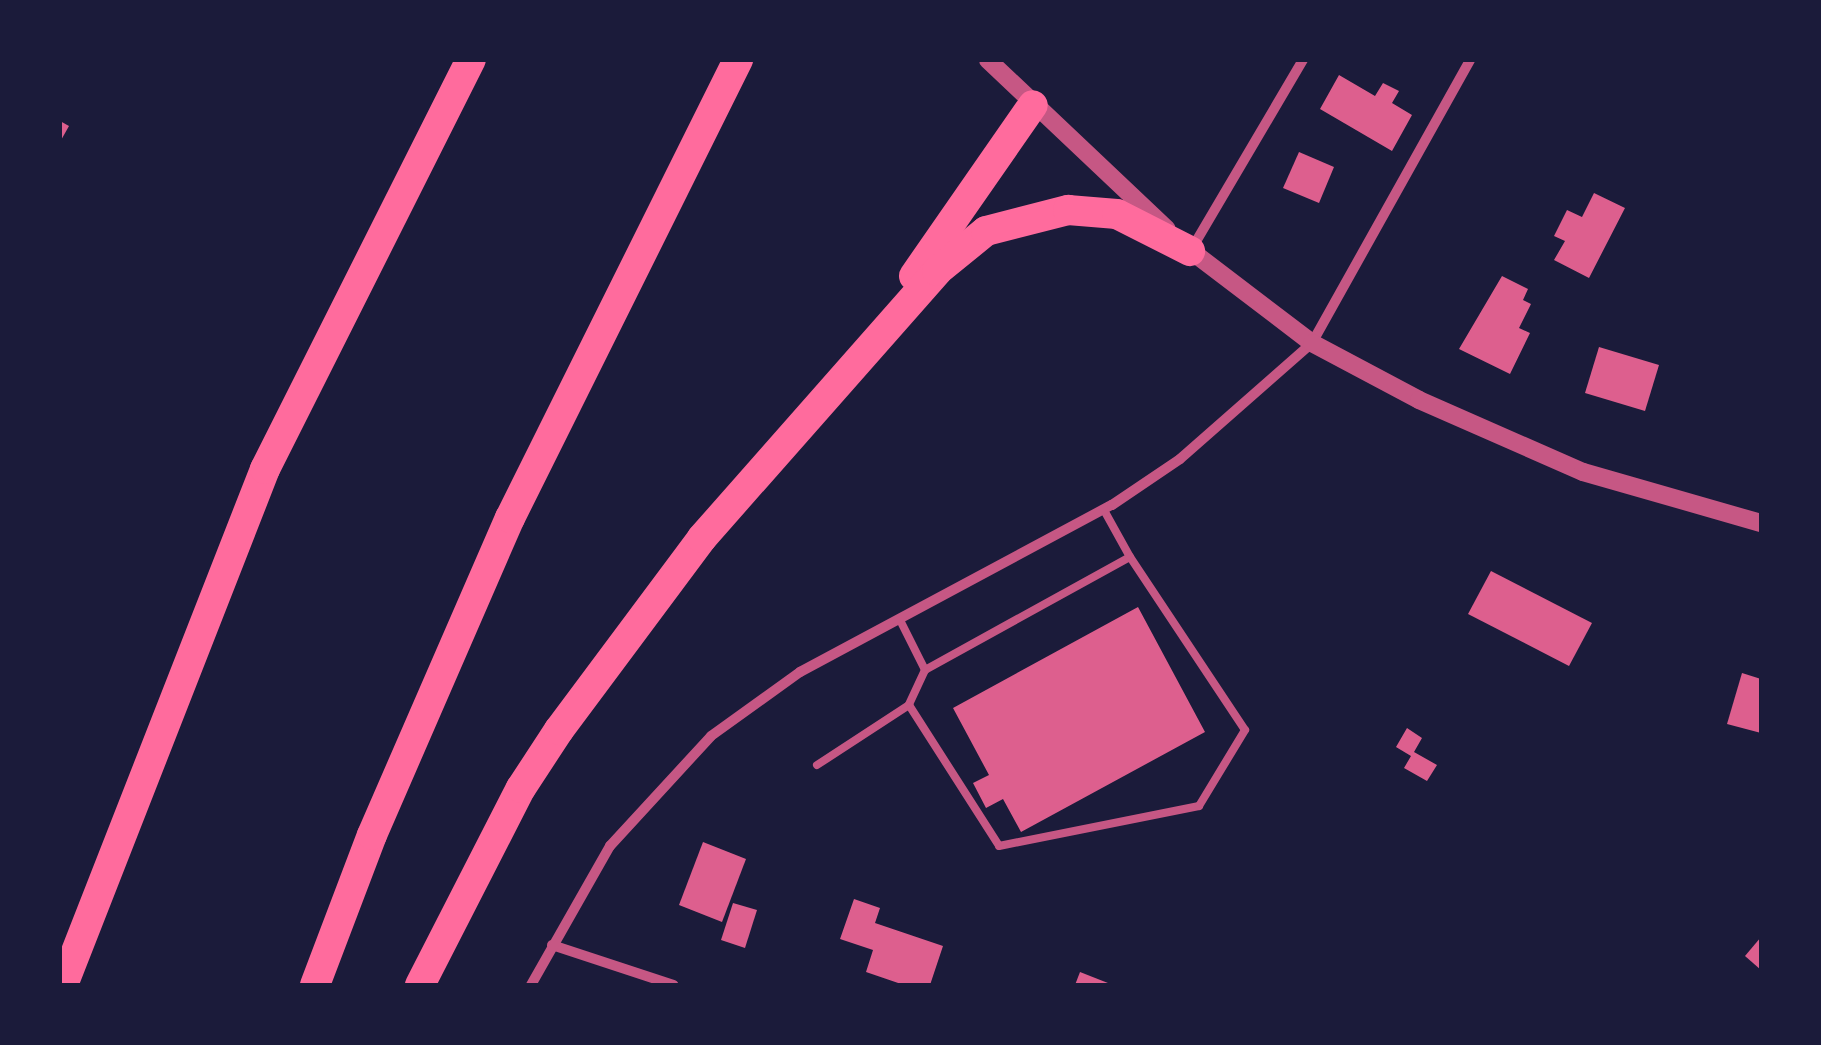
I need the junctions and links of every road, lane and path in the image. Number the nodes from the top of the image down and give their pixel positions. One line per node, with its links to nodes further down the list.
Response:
1 (471, 60): 18 (highway)
2 (738, 60): 19 (highway)
3 (988, 60): 6 (street)
4 (1303, 60): 7 (street)
5 (1470, 60): 8 (street)
6 (1033, 105): 7 (street); 9 (highway)
7 (1190, 251): 8 (street); 9 (highway)
8 (1312, 343): 10 (street); 11 (street)
9 (854, 360): 20 (highway)
10 (1104, 510): 12 (lane); 13 (street)
11 (1761, 523)
12 (1130, 557): 14 (lane); 15 (lane)
13 (900, 620): 14 (lane); 17 (street)
14 (925, 670): 15 (lane)
15 (909, 705): 16 (lane)
16 (817, 765)
17 (552, 945): 21 (street); 22 (street)
18 (63, 985)
19 (314, 985)
20 (420, 985)
21 (531, 985)
22 (674, 985)

